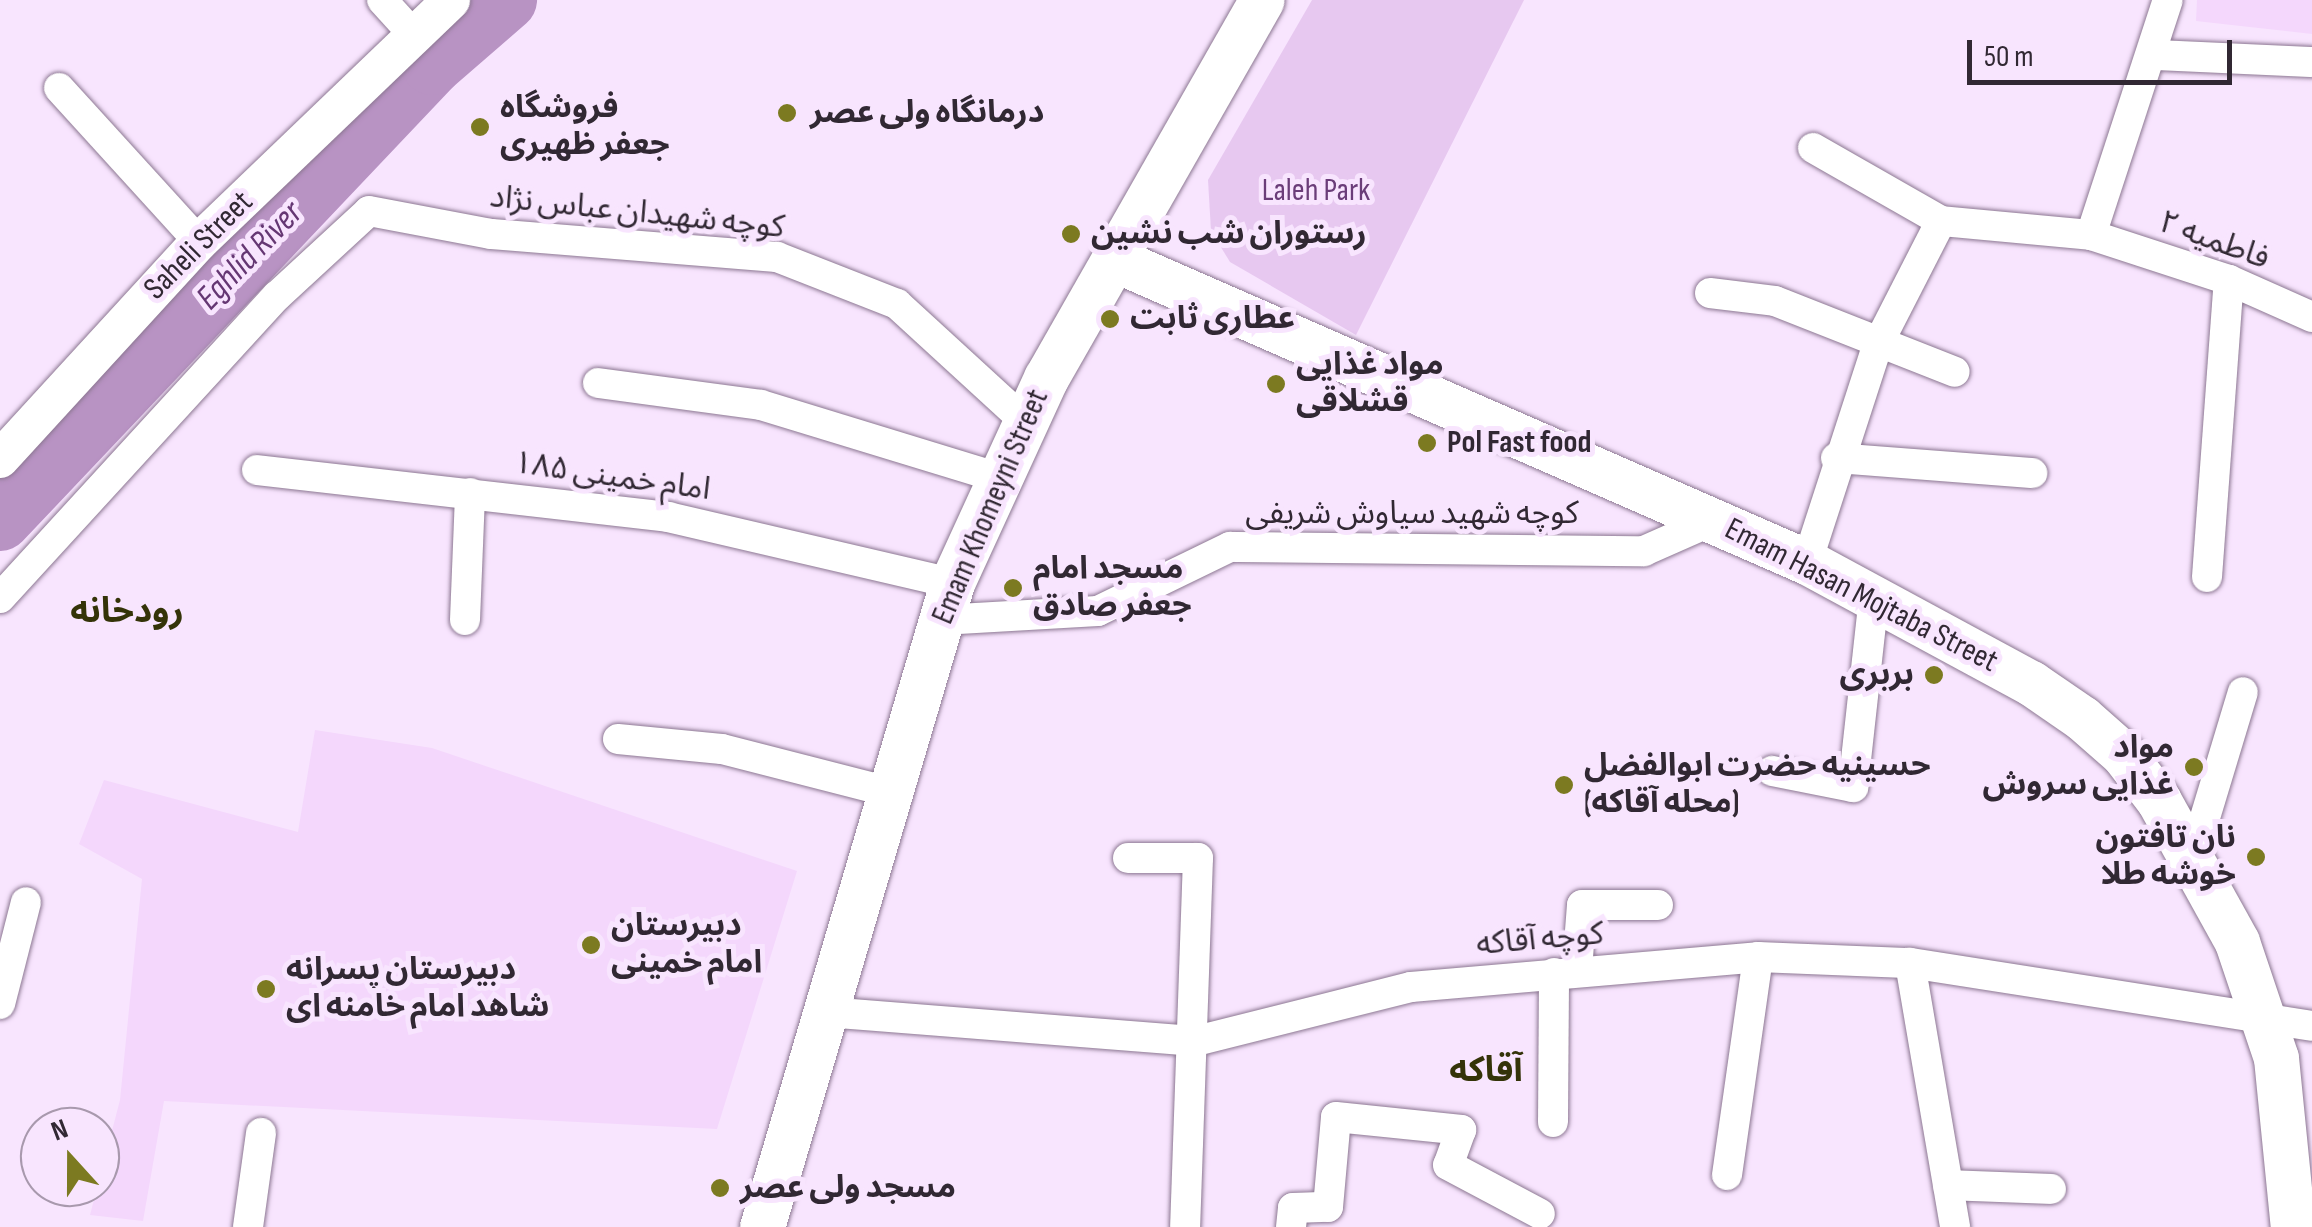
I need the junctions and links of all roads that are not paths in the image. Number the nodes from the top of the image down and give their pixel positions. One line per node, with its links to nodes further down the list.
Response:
1 (382, 0): 5 (street)
2 (450, 0): 5 (street, Saheli Street)
3 (1262, 0): 13 (main road, Emam Khomeyni Street)
4 (2168, 0): 6 (street)
5 (413, 34): 12 (street, Saheli Street)
6 (2155, 55): 7 (street); 11 (street)
7 (2312, 62)
8 (58, 88): 12 (street)
9 (1813, 148): 10 (street)
10 (1941, 221): 11 (street, فاطمیه ۲); 17 (street)
11 (2091, 236): 14 (street, فاطمیه ۲)
12 (199, 242): 21 (street, Saheli Street)
13 (1114, 259): 20 (main road, Emam Khomeyni Street); 27 (main road, Emam Hasan Mojtaba Street)
14 (2228, 280): 16 (street, فاطمیه ۲); 29 (street)
15 (1710, 293): 17 (street)
16 (2312, 317)
17 (1878, 344): 18 (street); 22 (street)
18 (1955, 372)
19 (598, 383): 25 (street)
20 (1026, 422): 25 (main road, Emam Khomeyni Street); 31 (street, کوچه شهیدان عباس نژاد)
21 (2, 454)
22 (1836, 458): 24 (street); 28 (street)
23 (256, 470): 26 (street, امام خمینی ۱۸۵)
24 (2032, 473)
25 (1000, 478): 32 (main road, Emam Khomeyni Street)
26 (470, 492): 32 (street, امام خمینی ۱۸۵); 33 (street)
27 (1712, 521): 28 (main road, Emam Hasan Mojtaba Street); 32 (street, کوچه شهید سیاوش شریفی)
28 (1806, 562): 30 (main road, Emam Hasan Mojtaba Street)
29 (2207, 577)
30 (1874, 597): 36 (street); 38 (main road, Emam Hasan Mojtaba Street)
31 (0, 598)
32 (946, 602): 37 (main road, Emam Khomeyni Street)
33 (465, 620)
34 (2243, 692): 38 (street)
35 (618, 738): 37 (street)
36 (1772, 771)
37 (890, 792): 46 (main road, Emam Khomeyni Street)
38 (2194, 854): 47 (main road, Emam Hasan Mojtaba Street)
39 (1128, 858): 49 (street)
40 (26, 902): 45 (street)
41 (1658, 905): 44 (street)
42 (1758, 957): 43 (street, کوچه آقاکه); 44 (street, کوچه آقاکه); 52 (street)
43 (1910, 963): 47 (street, کوچه آقاکه); 53 (street)
44 (1566, 971): 49 (street, کوچه آقاکه); 50 (street)
45 (0, 1004)
46 (826, 1012): 49 (street, کوچه آقاکه); 57 (main road, Emam Khomeyni Street)
47 (2264, 1018): 48 (street, کوچه آقاکه); 61 (main road, Emam Hasan Mojtaba Street)
48 (2312, 1026)
49 (1196, 1041): 58 (street)
50 (1553, 1122)
51 (261, 1132): 56 (street)
52 (1727, 1175)
53 (1948, 1185): 54 (street); 60 (street)
54 (2052, 1188)
55 (1540, 1214): 59 (street)
56 (248, 1227)
57 (762, 1227)
58 (1185, 1227)
59 (1291, 1227)
60 (1954, 1227)
61 (2294, 1227)

